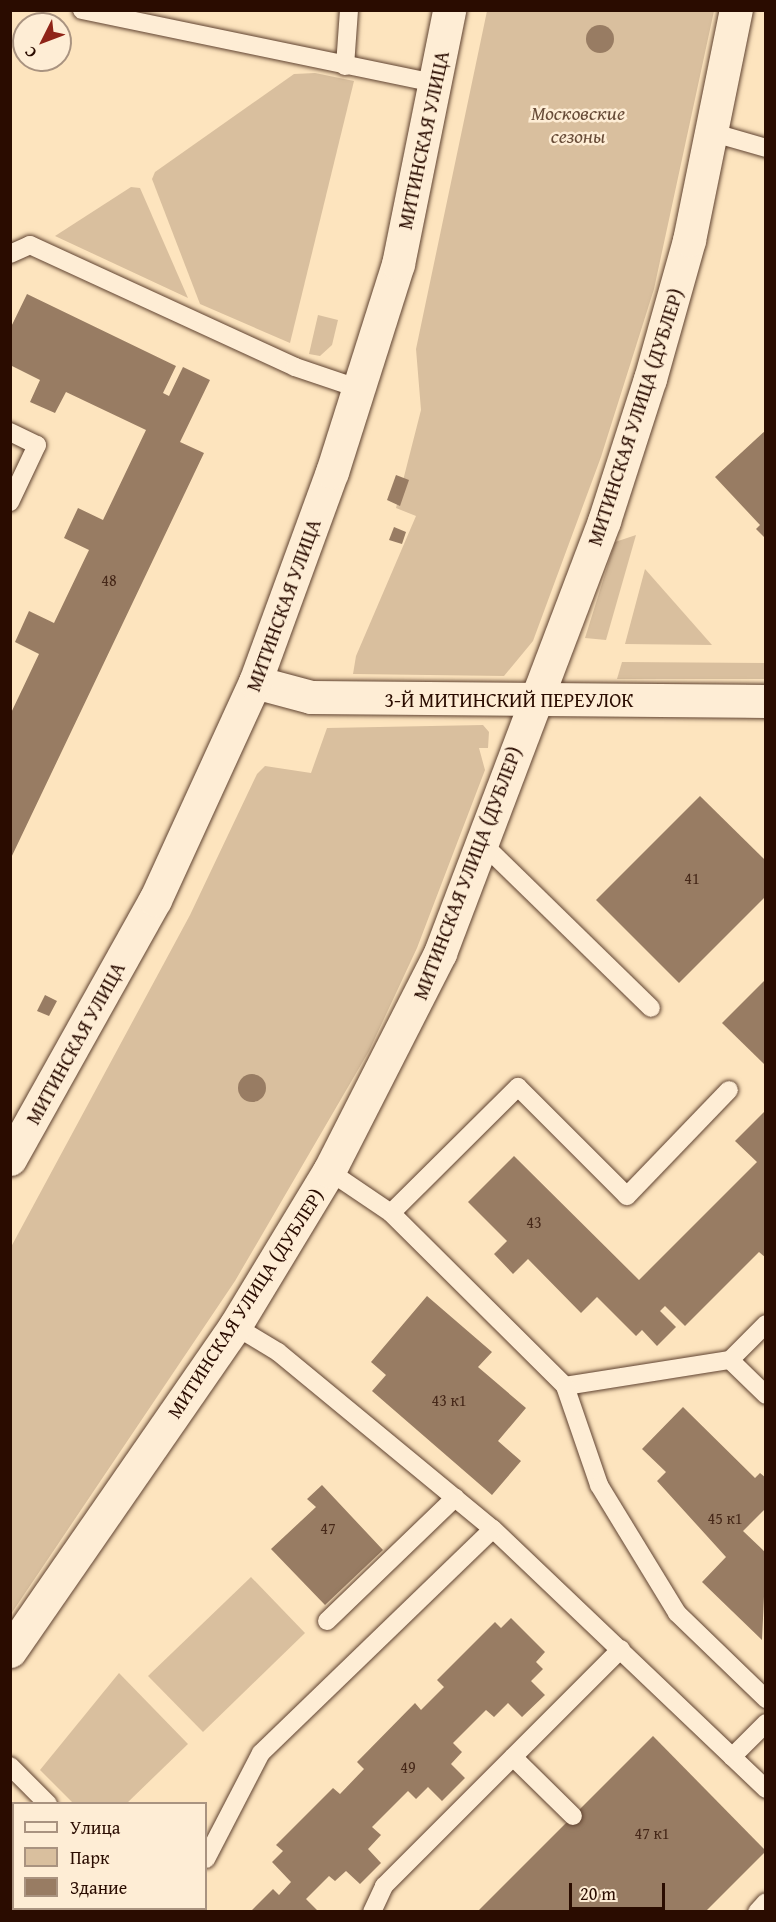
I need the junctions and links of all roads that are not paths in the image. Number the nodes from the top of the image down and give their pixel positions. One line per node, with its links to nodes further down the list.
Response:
1 (82, 10): 5 (lane)
2 (349, 10): 5 (lane)
3 (449, 10): 6 (street, МИТИНСКАЯ УЛИЦА)
4 (736, 10): 7 (street, МИТИНСКАЯ УЛИЦА (ДУБЛЕР))
5 (345, 66): 6 (lane)
6 (436, 83): 10 (street, МИТИНСКАЯ УЛИЦА)
7 (714, 133): 8 (lane); 15 (street, МИТИНСКАЯ УЛИЦА (ДУБЛЕР))
8 (765, 148)
9 (10, 254): 10 (lane)
10 (360, 389): 13 (street, МИТИНСКАЯ УЛИЦА)
11 (10, 432): 12 (lane)
12 (10, 502)
13 (255, 682): 15 (street, 3-Й МИТИНСКИЙ ПЕРЕУЛОК); 19 (street, МИТИНСКАЯ УЛИЦА)
14 (765, 701): 15 (street, 3-Й МИТИНСКИЙ ПЕРЕУЛОК)
15 (534, 702): 16 (street, МИТИНСКАЯ УЛИЦА (ДУБЛЕР))
16 (482, 843): 17 (lane); 20 (street, МИТИНСКАЯ УЛИЦА (ДУБЛЕР))
17 (651, 1008)
18 (729, 1090): 21 (lane)
19 (10, 1159)
20 (329, 1171): 21 (lane); 23 (street, МИТИНСКАЯ УЛИЦА (ДУБЛЕР))
21 (391, 1214): 25 (lane)
22 (765, 1324): 24 (lane)
23 (235, 1326): 27 (lane); 31 (street, МИТИНСКАЯ УЛИЦА (ДУБЛЕР))
24 (730, 1360): 25 (lane); 26 (lane)
25 (565, 1386): 32 (lane)
26 (765, 1395)
27 (455, 1498): 28 (lane); 29 (lane)
28 (493, 1529): 30 (lane); 40 (lane)
29 (327, 1621)
30 (621, 1649): 34 (lane); 35 (lane)
31 (10, 1652)
32 (765, 1699)
33 (765, 1723): 35 (lane)
34 (513, 1756): 39 (lane); 42 (lane)
35 (732, 1757): 37 (lane)
36 (10, 1766): 38 (lane)
37 (765, 1789)
38 (47, 1802)
39 (573, 1816)
40 (207, 1857)
41 (765, 1902): 43 (lane)
42 (372, 1911)
43 (756, 1911)

